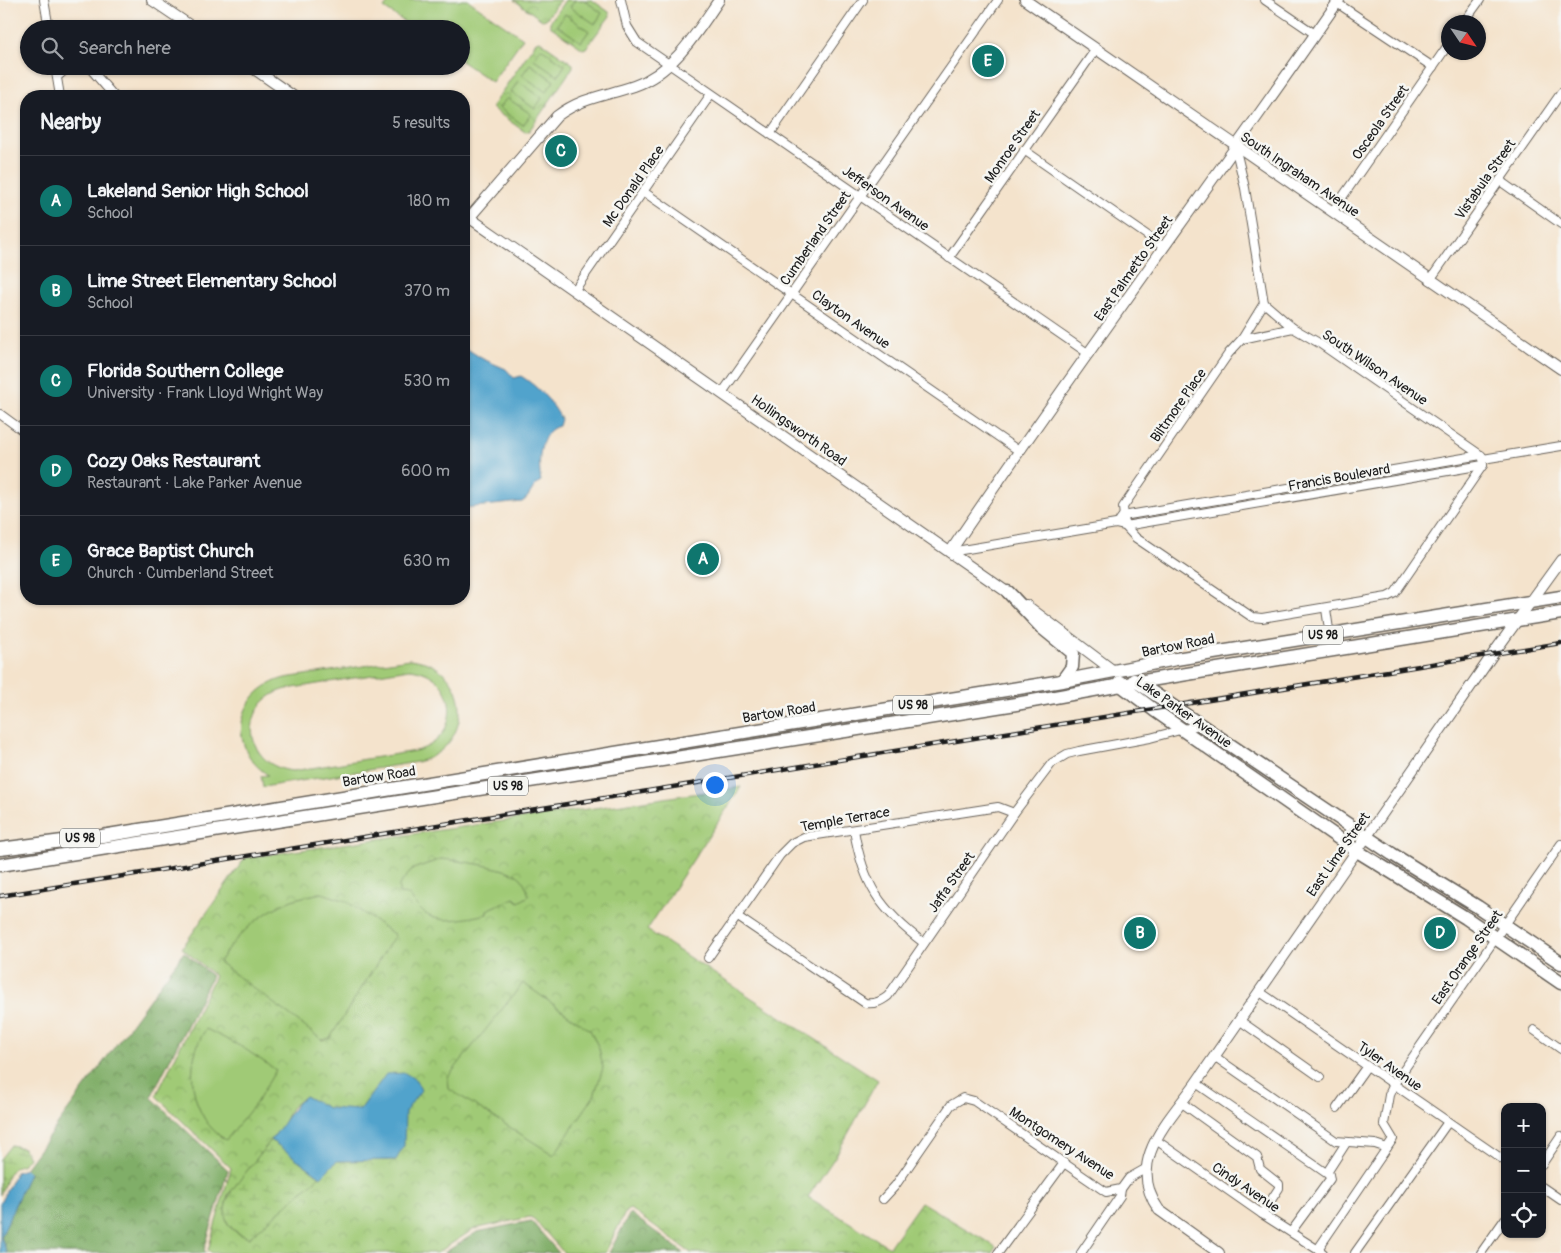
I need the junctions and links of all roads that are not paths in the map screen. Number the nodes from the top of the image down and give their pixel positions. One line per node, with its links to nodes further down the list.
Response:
1 (44, 0): 12 (street)
2 (621, 0): 17 (street, Jefferson Avenue)
3 (719, 0): 17 (street)
4 (864, 0): 28 (street)
5 (998, 0): 33 (street, Cumberland Street)
6 (1025, 0): 15 (street, South Ingraham Avenue)
7 (1265, 0): 14 (street)
8 (1480, 0): 11 (street)
9 (156, 1): 13 (street)
10 (1338, 1): 14 (street, East Palmetto Street); 18 (street)
11 (1469, 15)
12 (48, 20)
13 (182, 20)
14 (1314, 34): 29 (street, East Palmetto Street)
15 (1096, 49): 29 (street, South Ingraham Avenue); 30 (street, Monroe Street)
16 (1441, 55): 18 (street, Osceola Street)
17 (668, 64): 27 (street, Jefferson Avenue); 34 (street)
18 (1433, 67): 35 (street, Osceola Street)
19 (59, 75): 22 (street)
20 (96, 75): 24 (street)
21 (263, 75): 25 (street)
22 (57, 77): 23 (street)
23 (59, 90)
24 (109, 90)
25 (284, 90)
26 (1561, 93): 31 (street, Vistabula Street)
27 (711, 94): 28 (street, Jefferson Avenue); 32 (street, Mc Donald Place)
28 (770, 134): 33 (street, Jefferson Avenue)
29 (1235, 146): 35 (street, South Ingraham Avenue); 38 (street, East Palmetto Street); 43 (street)
30 (1024, 150): 38 (street); 39 (street, Monroe Street)
31 (1500, 181): 37 (street); 40 (street, Vistabula Street)
32 (644, 192): 41 (street, Mc Donald Place); 42 (street, Clayton Avenue)
33 (860, 196): 39 (street, Jefferson Avenue); 42 (street, Cumberland Street)
34 (470, 212)
35 (1332, 212): 40 (street, South Ingraham Avenue)
36 (470, 219): 41 (street, Hollingsworth Road)
37 (1561, 224)
38 (1164, 247): 46 (street, East Palmetto Street)
39 (949, 258): 46 (street, Jefferson Avenue)
40 (1430, 280): 47 (street, South Ingraham Avenue)
41 (574, 290): 48 (street, Hollingsworth Road)
42 (792, 293): 48 (street, Cumberland Street); 52 (street, Clayton Avenue)
43 (1264, 303): 44 (street); 45 (street, Biltmore Place)
44 (1293, 328): 45 (street); 53 (street, South Wilson Avenue)
45 (1242, 339): 58 (street, Biltmore Place)
46 (1089, 354): 52 (street, East Palmetto Street)
47 (1561, 369)
48 (722, 393): 61 (street, Hollingsworth Road)
49 (0, 414): 50 (street)
50 (20, 429)
51 (1561, 446): 53 (street, Francis Boulevard)
52 (1019, 451): 61 (street, East Palmetto Street)
53 (1482, 460): 54 (street, Francis Boulevard); 55 (street, Francis Boulevard); 66 (street)
54 (1360, 476): 55 (street); 56 (street, Francis Boulevard)
55 (1362, 485): 57 (street, Francis Boulevard)
56 (1242, 496): 57 (street); 58 (street, Francis Boulevard)
57 (1244, 506): 60 (street, Francis Boulevard)
58 (1123, 516): 59 (street); 60 (street)
59 (1116, 524): 60 (street, Francis Boulevard); 61 (street, Francis Boulevard)
60 (1125, 526): 66 (street)
61 (950, 552): 63 (street, Hollingsworth Road)
62 (1561, 560): 65 (street, East Lime Street)
63 (1008, 592): 71 (street, Hollingsworth Road); 72 (main road)
64 (1561, 597): 65 (main road, Bartow Road / US 98)
65 (1531, 601): 68 (street, East Lime Street); 69 (main road, Bartow Road / US 98)
66 (1326, 609): 69 (street)
67 (1561, 613): 68 (main road, Bartow Road / US 98)
68 (1518, 620): 70 (main road, Bartow Road / US 98); 81 (street, East Lime Street)
69 (1330, 634): 70 (street); 71 (main road, Bartow Road / US 98)
70 (1332, 650): 73 (main road, Bartow Road / US 98)
71 (1115, 672): 72 (main road, Bartow Road / US 98); 73 (main road, Lake Parker Avenue); 74 (main road, Lake Parker Avenue)
72 (1062, 681): 77 (main road, Bartow Road / US 98)
73 (1138, 682): 74 (main road, Bartow Road / US 98); 75 (main road, Lake Parker Avenue)
74 (1122, 686): 76 (main road, Lake Parker Avenue); 78 (main road, Bartow Road / US 98)
75 (1200, 725): 76 (street, Jaffa Street); 81 (main road, Lake Parker Avenue)
76 (1182, 729): 79 (street, Jaffa Street); 84 (main road, Lake Parker Avenue)
77 (565, 762): 78 (street); 83 (main road, Bartow Road / US 98)
78 (568, 776): 85 (main road, Bartow Road / US 98)
79 (1014, 813): 80 (street, Temple Terrace); 89 (street, Jaffa Street)
80 (854, 830): 86 (street, Temple Terrace); 89 (street)
81 (1366, 837): 84 (street, East Lime Street); 87 (main road, Lake Parker Avenue)
82 (1561, 844): 87 (street, East Orange Street)
83 (0, 848)
84 (1357, 851): 88 (main road, Lake Parker Avenue); 93 (street, East Lime Street)
85 (0, 865)
86 (738, 916): 89 (street, Jaffa Street); 90 (street, Temple Terrace)
87 (1505, 925): 88 (street, East Orange Street); 91 (main road, Lake Parker Avenue)
88 (1496, 938): 92 (main road, Lake Parker Avenue); 101 (street, East Orange Street)
89 (924, 943)
90 (708, 958)
91 (1561, 963)
92 (1561, 984)
93 (1260, 992): 94 (street, East Lime Street); 98 (street, Tyler Avenue)
94 (1239, 1020): 97 (street, East Lime Street); 99 (street)
95 (1534, 1030): 96 (street)
96 (1561, 1049)
97 (1214, 1056): 100 (street, East Lime Street); 107 (street)
98 (1367, 1066): 101 (street, Tyler Avenue); 103 (street)
99 (1320, 1077)
100 (1196, 1082): 102 (street, East Lime Street); 113 (street)
101 (1394, 1084): 104 (street, Tyler Avenue); 108 (street, East Orange Street)
102 (1182, 1103): 106 (street, East Lime Street); 118 (street)
103 (1337, 1108)
104 (1448, 1122): 109 (street, Tyler Avenue); 125 (street)
105 (1561, 1136): 110 (street)
106 (1156, 1140): 112 (street, East Lime Street); 118 (street, Cindy Avenue)
107 (1346, 1143): 108 (street); 113 (street)
108 (1387, 1148): 121 (street)
109 (1501, 1158)
110 (1546, 1158)
111 (1064, 1163): 114 (street, Montgomery Avenue); 116 (street, Montgomery Avenue); 122 (street)
112 (1145, 1169): 114 (street, Montgomery Avenue); 124 (street)
113 (1329, 1175): 120 (street)
114 (1121, 1189): 123 (street)
115 (1546, 1190): 117 (street)
116 (883, 1199)
117 (1561, 1200)
118 (1262, 1214): 120 (street, Cindy Avenue)
119 (1501, 1225): 126 (street)
120 (1291, 1232): 121 (street, Cindy Avenue)
121 (1320, 1251)
122 (998, 1253)
123 (1081, 1253)
124 (1219, 1253)
125 (1355, 1253)
126 (1481, 1253)

